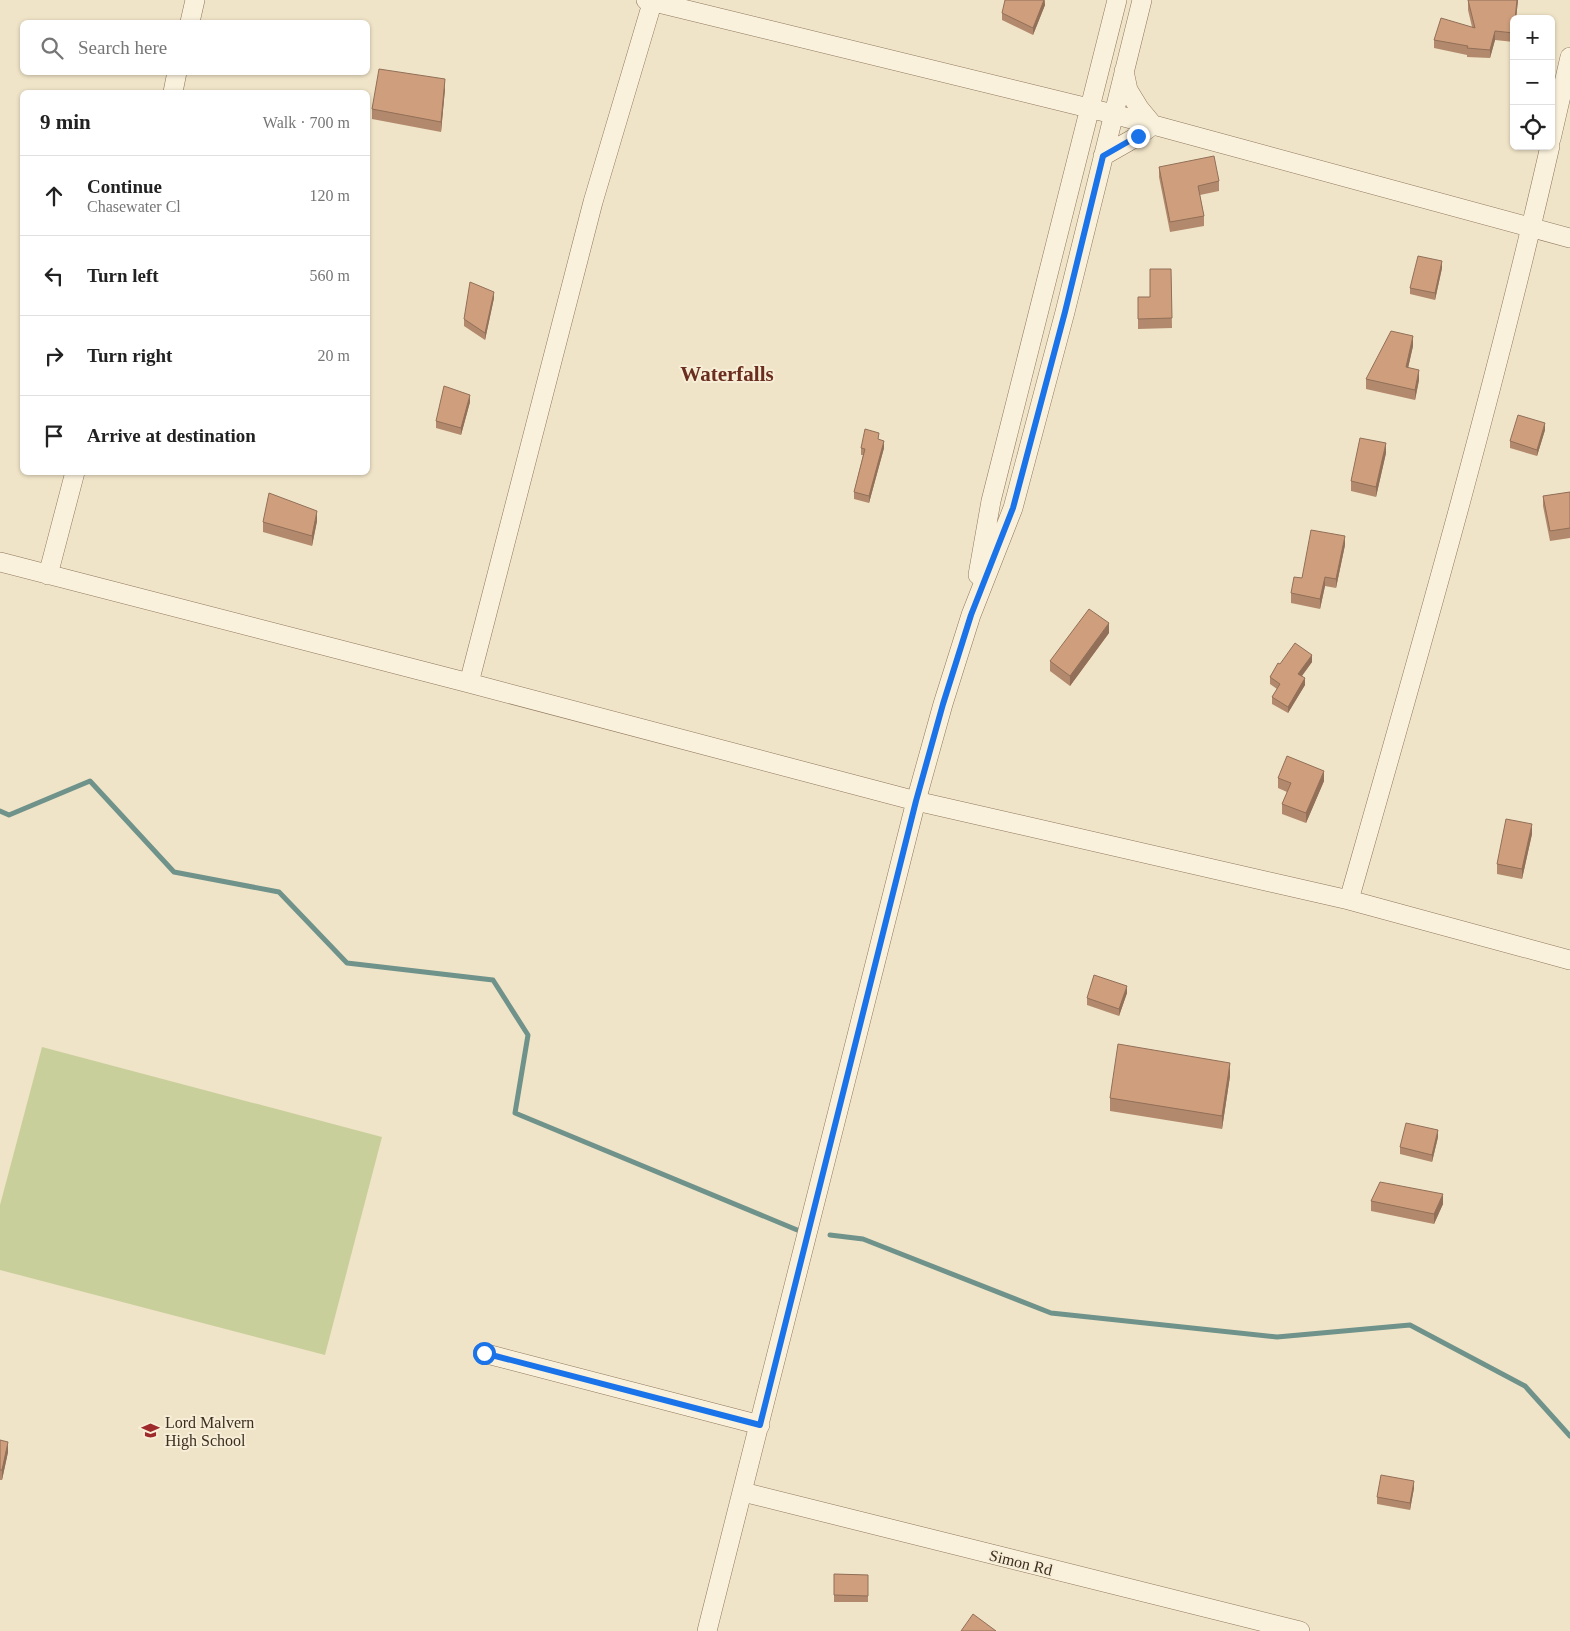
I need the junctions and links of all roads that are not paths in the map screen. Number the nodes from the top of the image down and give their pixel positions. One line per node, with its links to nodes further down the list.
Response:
1 (195, 0): 5 (street)
2 (650, 0): 10 (street); 22 (street)
3 (1117, 0): 10 (street)
4 (1142, 0): 7 (street)
5 (190, 20)
6 (1570, 57): 12 (street)
7 (1124, 71): 11 (street); 13 (street)
8 (177, 75): 9 (street)
9 (174, 90)
10 (1089, 109): 11 (street); 21 (street)
11 (1113, 114): 13 (street); 15 (street)
12 (1555, 123)
13 (1153, 125): 15 (street); 16 (street)
14 (1549, 150): 16 (street)
15 (1103, 156): 21 (street)
16 (1531, 228): 17 (street); 24 (street)
17 (1570, 238)
18 (75, 475): 20 (street)
19 (0, 562): 20 (street)
20 (48, 576): 22 (street)
21 (971, 615): 23 (street)
22 (469, 683): 23 (street)
23 (916, 801): 24 (street); 27 (street)
24 (1350, 900): 25 (street)
25 (1570, 960)
26 (484, 1353): 27 (street)
27 (760, 1425): 28 (street)
28 (743, 1492): 29 (street); 30 (street, Simon Rd)
29 (707, 1631)
30 (1300, 1631)

